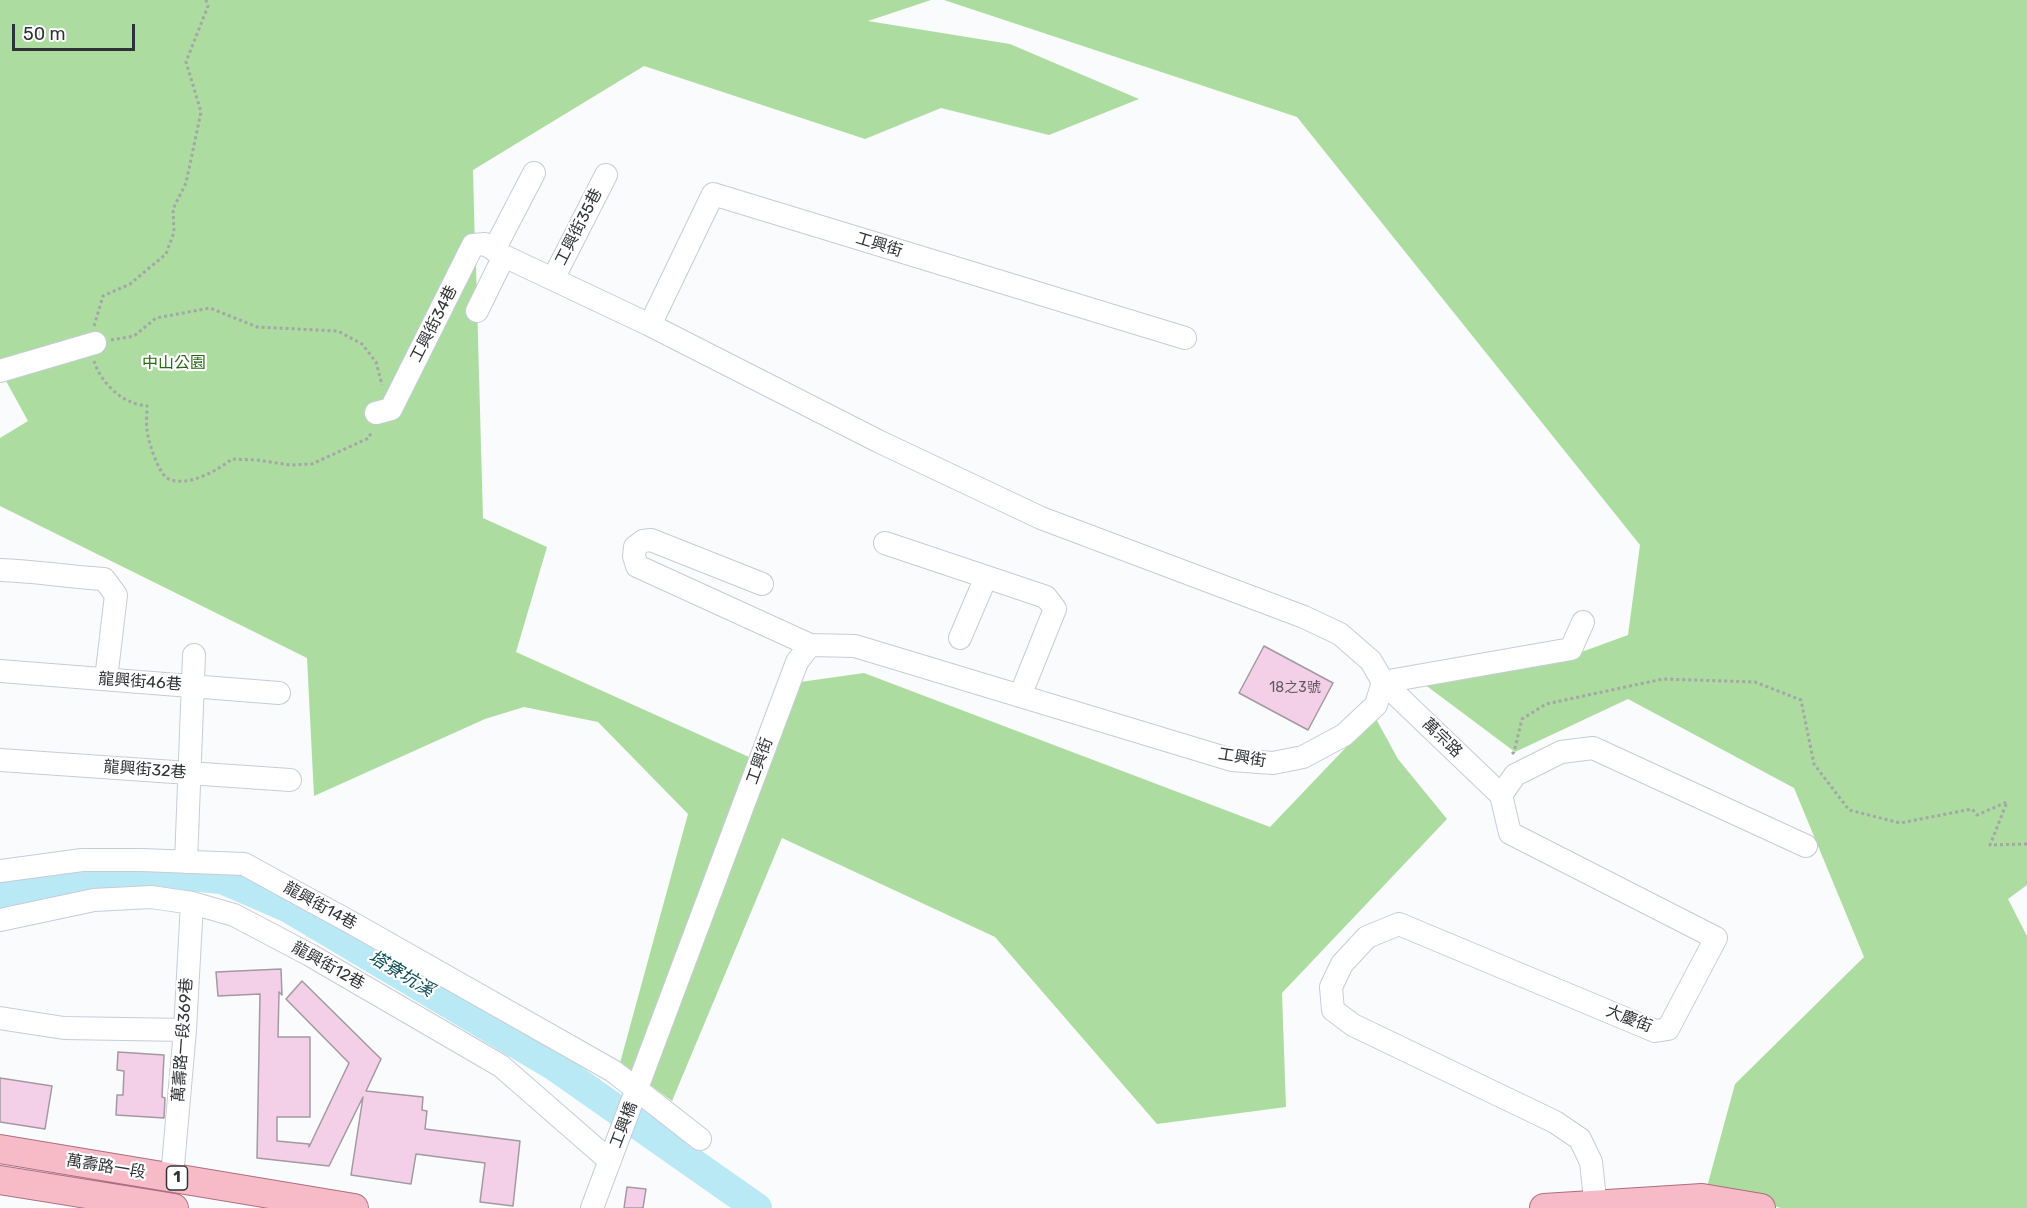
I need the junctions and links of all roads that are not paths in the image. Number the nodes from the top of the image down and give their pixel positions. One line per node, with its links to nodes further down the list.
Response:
1 (534, 173): 3 (street)
2 (606, 175): 4 (street, 工興街35巷)
3 (499, 253): 4 (street); 5 (street); 10 (street, 工興街34巷)
4 (553, 279): 6 (street)
5 (477, 311)
6 (650, 325): 7 (street, 工興街); 21 (street)
7 (1185, 338)
8 (92, 343): 9 (street)
9 (0, 372)
10 (376, 414)
11 (885, 543): 13 (street)
12 (0, 570): 20 (street)
13 (986, 577): 16 (street); 24 (street)
14 (762, 584): 17 (street)
15 (1583, 622): 21 (street)
16 (960, 638)
17 (810, 645): 24 (street, 工興街); 36 (street, 工興街)
18 (194, 655): 22 (street)
19 (0, 671): 20 (street, 龍興街46巷)
20 (106, 679): 22 (street, 龍興街46巷)
21 (1383, 682): 24 (street, 工興街); 28 (street, 萬宗路)
22 (193, 686): 23 (street, 龍興街46巷); 26 (street)
23 (279, 693)
24 (1020, 696)
25 (0, 760): 26 (street, 龍興街32巷)
26 (189, 773): 27 (street, 龍興街32巷); 30 (street)
27 (290, 780)
28 (1494, 788): 29 (street); 43 (street, 大慶街)
29 (1806, 846)
30 (186, 862): 31 (street, 龍興街14巷); 36 (street, 龍興街14巷)
31 (0, 872)
32 (192, 903): 33 (street, 龍興街12巷); 35 (street, 萬壽路一段369巷); 39 (street, 龍興街12巷)
33 (0, 920)
34 (0, 1018): 35 (street)
35 (185, 1030): 40 (street, 萬壽路一段369巷)
36 (637, 1090): 37 (street, 龍興街14巷); 39 (street, 工興橋)
37 (700, 1139)
38 (0, 1149): 40 (main road, 萬壽路一段 / 1)
39 (610, 1161): 46 (street)
40 (172, 1178): 45 (main road, 萬壽路一段 / 1)
41 (0, 1180): 42 (main road, 萬壽路一段 / 1)
42 (65, 1199): 44 (main road, 萬壽路一段 / 1)
43 (1596, 1206): 47 (main road); 48 (main road)
44 (174, 1208)
45 (354, 1208)
46 (592, 1208)
47 (1544, 1208)
48 (1761, 1208)

